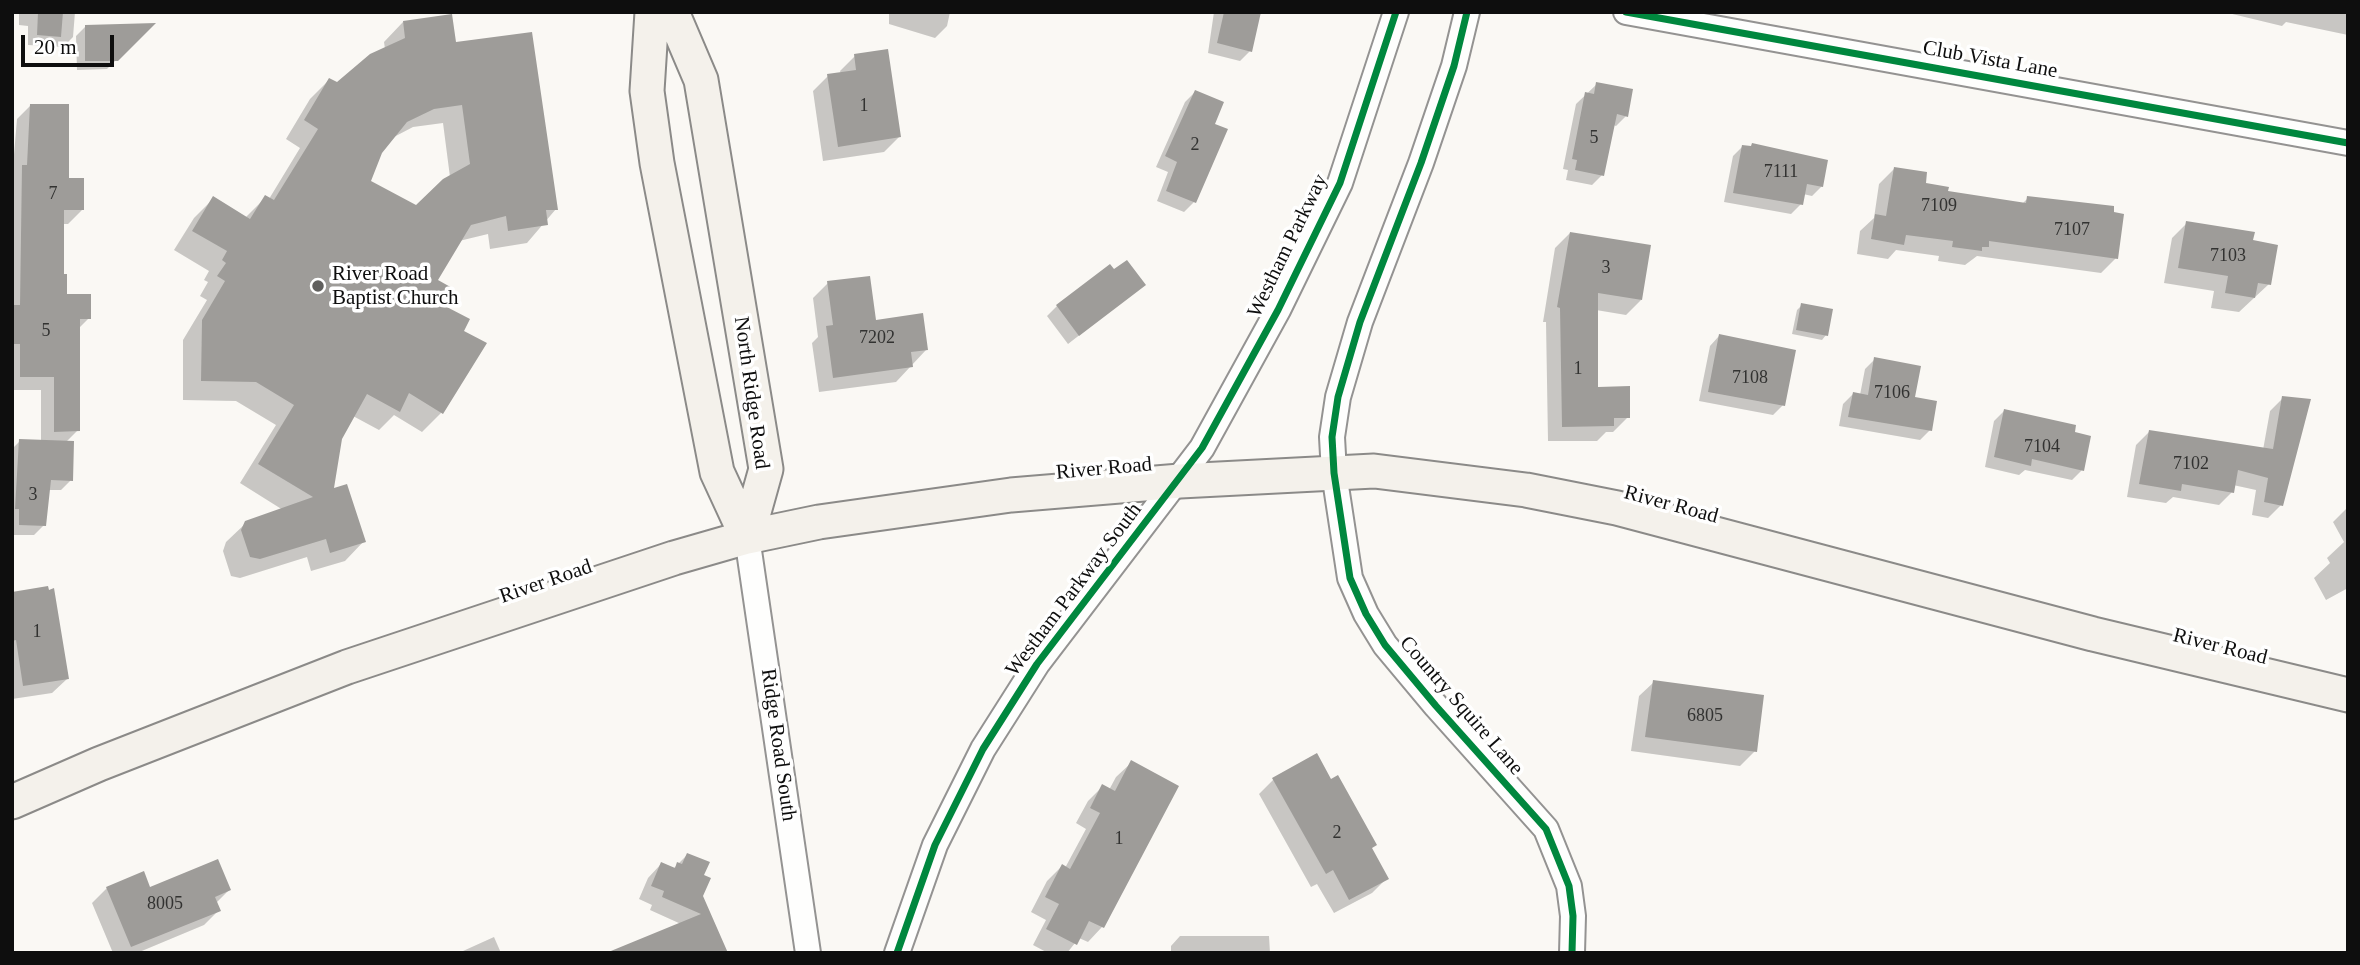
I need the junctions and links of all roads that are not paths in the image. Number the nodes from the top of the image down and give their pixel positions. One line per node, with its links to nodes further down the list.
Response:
1 (652, 12): 9 (main road, North Ridge Road)
2 (672, 12): 9 (main road, North Ridge Road)
3 (1396, 12): 8 (street, Westham Parkway)
4 (1467, 12): 7 (street)
5 (1626, 12): 6 (street, Club Vista Lane)
6 (2348, 143)
7 (1334, 473): 8 (main road, River Road); 10 (main road, River Road); 14 (street, Country Squire Lane)
8 (1180, 481): 9 (main road, River Road); 13 (street, Westham Parkway South)
9 (747, 537): 11 (main road, River Road); 12 (street, Ridge Road South)
10 (2348, 695)
11 (12, 802)
12 (808, 953)
13 (897, 953)
14 (1572, 953)

